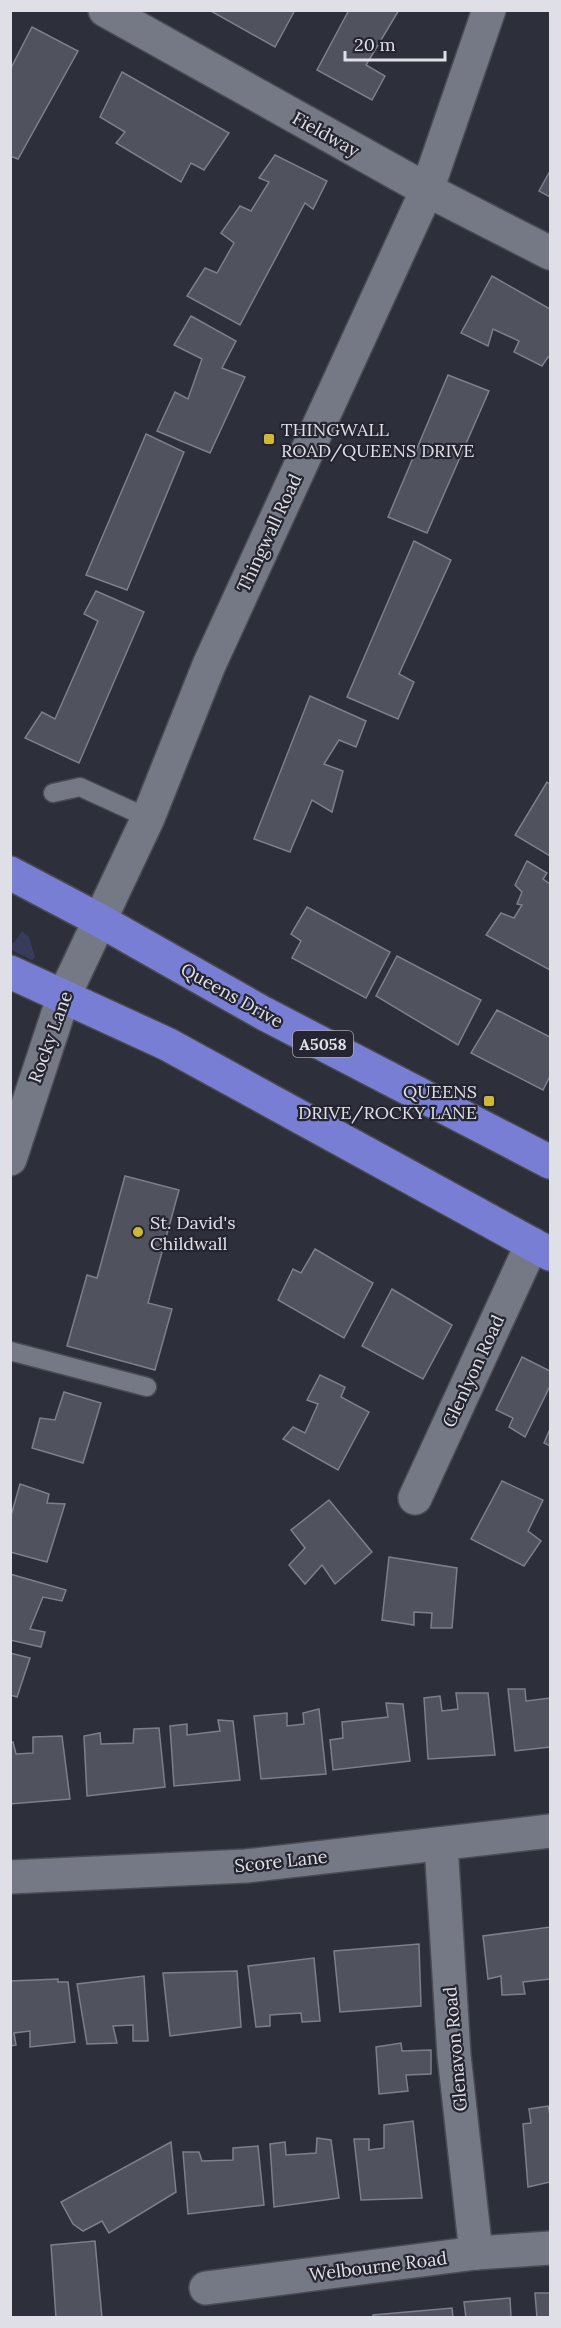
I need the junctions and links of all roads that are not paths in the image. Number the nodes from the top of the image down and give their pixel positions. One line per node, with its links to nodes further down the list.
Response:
1 (105, 10): 3 (street, Fieldway)
2 (489, 10): 3 (street, Thingwall Road)
3 (427, 190): 4 (street, Fieldway); 6 (street, Thingwall Road)
4 (550, 253)
5 (53, 793): 6 (lane)
6 (148, 818): 8 (street, Thingwall Road)
7 (10, 873): 8 (highway, Queens Drive / A5058)
8 (99, 920): 10 (street, Rocky Lane); 11 (highway, Queens Drive / A5058)
9 (10, 972): 10 (highway)
10 (63, 998): 12 (street, Rocky Lane); 13 (highway)
11 (549, 1157)
12 (10, 1159)
13 (541, 1249): 16 (street, Glenlyon Road)
14 (10, 1351): 15 (lane)
15 (147, 1388)
16 (415, 1498)
17 (550, 1831): 18 (street, Score Lane)
18 (441, 1844): 19 (street, Score Lane); 21 (street, Glenavon Road)
19 (10, 1877)
20 (550, 2248): 21 (street, Welbourne Road)
21 (476, 2253): 22 (street, Welbourne Road)
22 (206, 2288)

